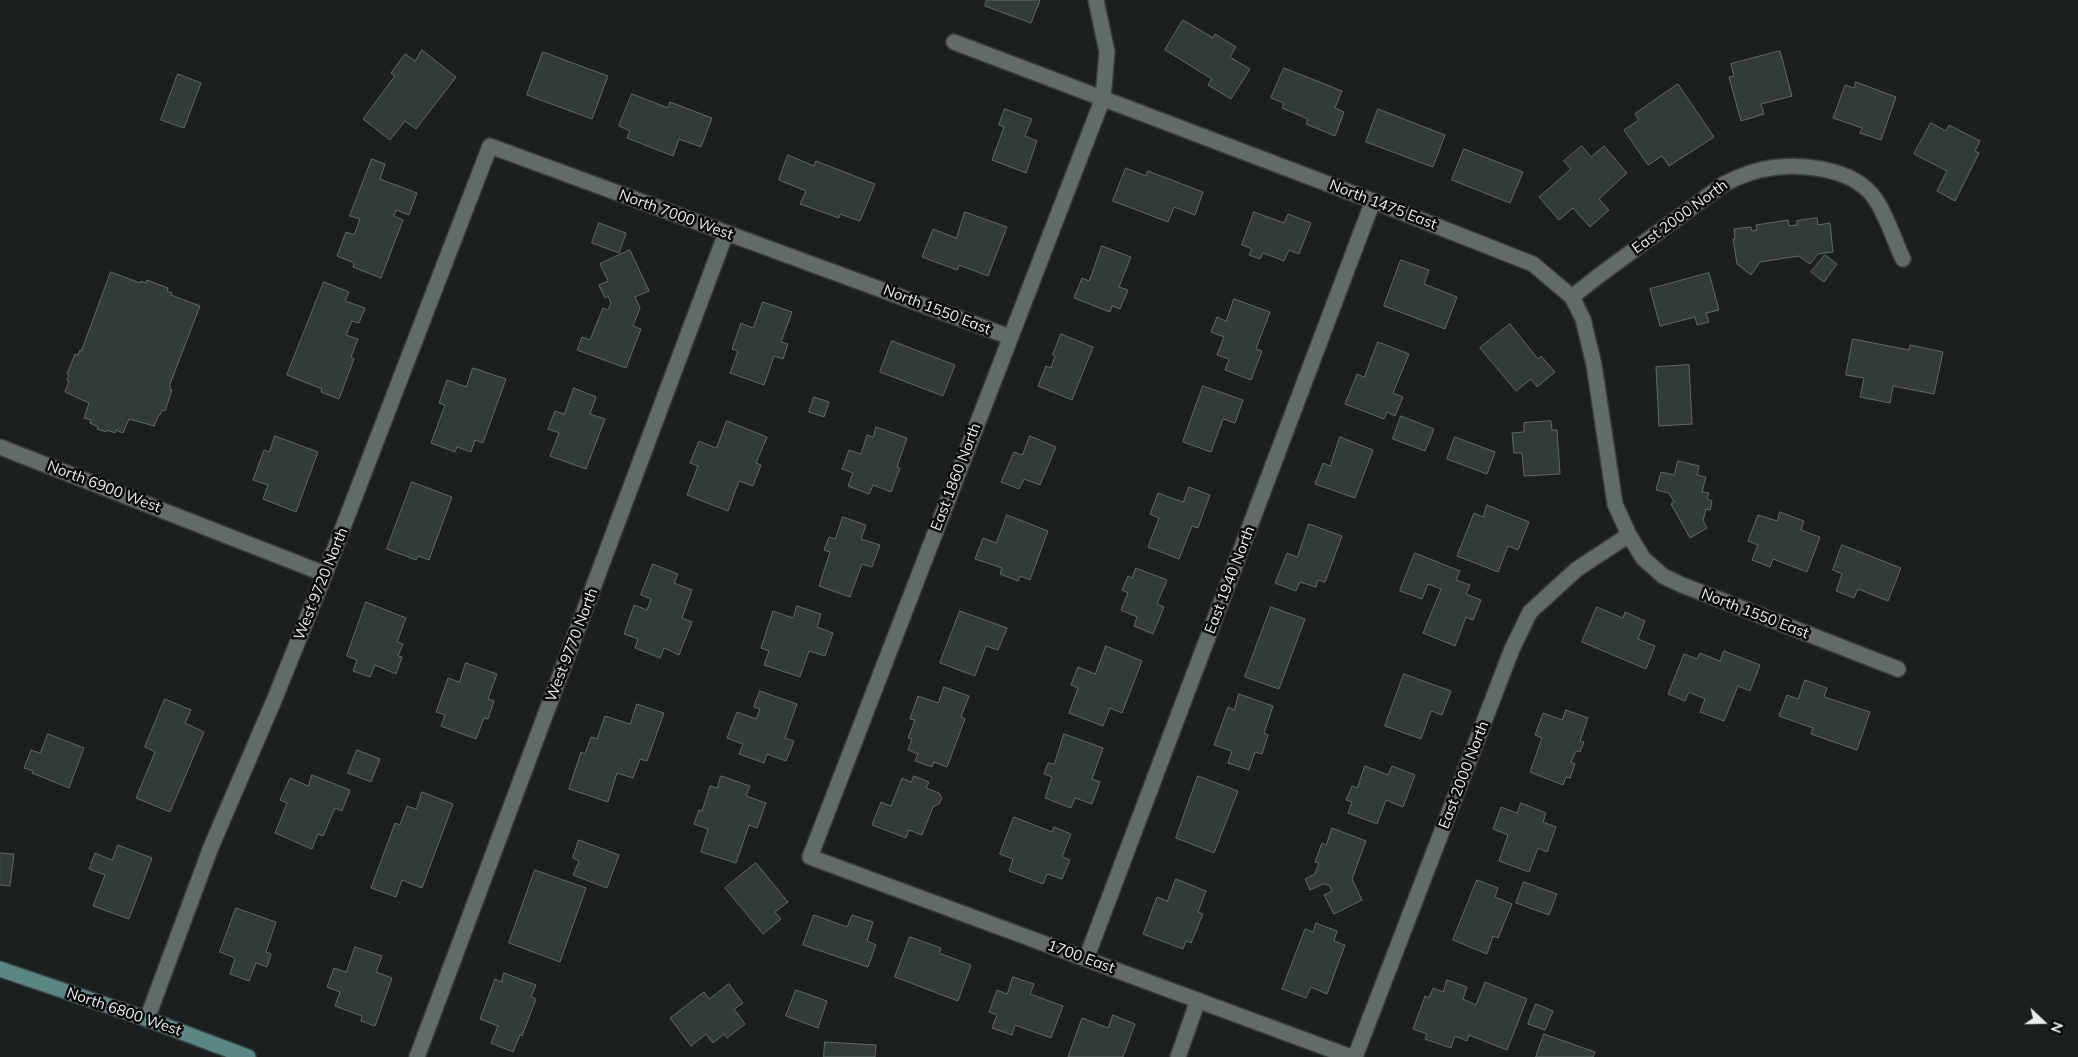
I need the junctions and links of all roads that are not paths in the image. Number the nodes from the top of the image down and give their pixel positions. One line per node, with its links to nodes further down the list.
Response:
1 (1096, 0): 3 (street, East 1860 North)
2 (954, 42): 3 (street, North 1475 East)
3 (1103, 98): 5 (street, North 1475 East); 10 (street, East 1860 North)
4 (490, 146): 6 (street, North 7000 West); 13 (street, West 9720 North)
5 (1373, 201): 9 (street, North 1475 East); 16 (street, East 1940 North)
6 (726, 233): 8 (street, North 7000 West); 21 (street, West 9770 North)
7 (1903, 259): 9 (street, East 2000 North)
8 (863, 282): 10 (street, North 1550 East)
9 (1572, 297): 12 (street, North 1475 East)
10 (1010, 337): 15 (street, East 1860 North)
11 (0, 447): 13 (street, North 6900 West)
12 (1629, 535): 14 (street, North 1550 East); 24 (street, East 2000 North)
13 (326, 574): 19 (street, West 9720 North)
14 (1898, 669)
15 (810, 857): 16 (street, 1700 East)
16 (1086, 959): 18 (street, 1700 East)
17 (0, 969): 19 (street, North 6800 West)
18 (1198, 1000): 22 (street); 23 (street, 1700 East)
19 (147, 1019): 20 (street, North 6800 West)
20 (248, 1057)
21 (417, 1057)
22 (1178, 1057)
23 (1351, 1057)
24 (1355, 1057)

